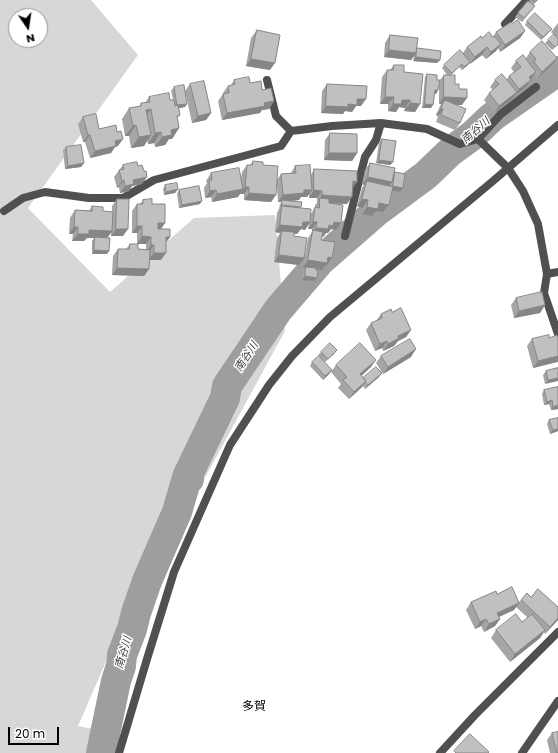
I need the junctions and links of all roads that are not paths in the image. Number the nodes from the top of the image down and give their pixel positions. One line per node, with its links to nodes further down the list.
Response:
1 (527, 0): 2 (street)
2 (504, 24)
3 (267, 80): 7 (street)
4 (536, 87): 8 (street)
5 (381, 123): 7 (street); 8 (street); 11 (street)
6 (558, 125): 9 (street)
7 (291, 131): 10 (street)
8 (478, 139): 9 (street)
9 (508, 168): 13 (street); 17 (street)
10 (4, 211)
11 (345, 236)
12 (558, 272): 13 (street)
13 (547, 274): 14 (street)
14 (558, 334)
15 (558, 632): 18 (street)
16 (558, 701): 19 (street)
17 (119, 753)
18 (440, 753)
19 (522, 753)

